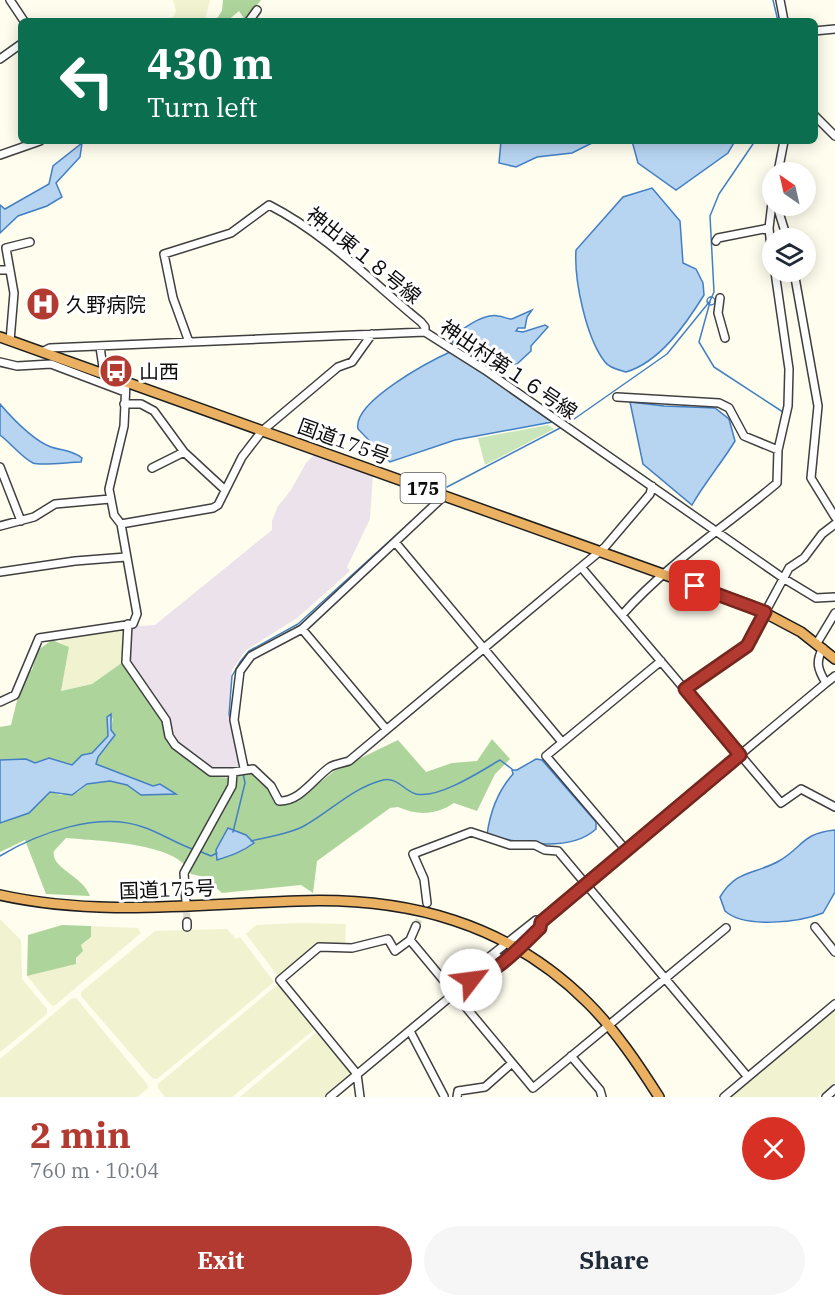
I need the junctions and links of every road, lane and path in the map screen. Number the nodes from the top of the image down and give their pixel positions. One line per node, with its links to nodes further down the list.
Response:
1 (10, 0): 4 (street)
2 (780, 0): 6 (street)
3 (257, 10): 5 (street)
4 (22, 18)
5 (251, 18)
6 (783, 18)
7 (835, 29): 8 (street)
8 (818, 31)
9 (18, 46): 10 (street)
10 (0, 59)
11 (818, 118): 12 (street)
12 (835, 136)
13 (31, 144): 15 (street)
14 (783, 144): 16 (street)
15 (0, 155)
16 (780, 162)
17 (770, 216): 18 (street)
18 (769, 228)
19 (762, 229): 20 (street)
20 (716, 241)
21 (30, 242): 22 (street)
22 (3, 248): 24 (street)
23 (0, 270): 24 (street)
24 (10, 270): 32 (street)
25 (776, 282): 43 (street)
26 (796, 282): 51 (street)
27 (720, 298): 31 (street)
28 (425, 332): 29 (street, 神出村第１６号線); 33 (street, 神出東１８号線); 47 (street, 神出村第１６号線)
29 (372, 334): 33 (street, 神出村第１６号線); 42 (street)
30 (0, 337): 32 (highway, 国道175号 / 175)
31 (725, 338)
32 (10, 341): 35 (highway, 国道175号 / 175)
33 (189, 342): 34 (street, 神出村第１６号線)
34 (100, 347): 35 (street, 神出村第１６号線); 37 (street)
35 (42, 352): 37 (highway, 国道175号 / 175)
36 (0, 362): 39 (street)
37 (104, 374): 38 (highway, 国道175号 / 175)
38 (126, 382): 39 (street); 42 (highway, 国道175号 / 175)
39 (126, 392): 41 (street)
40 (617, 397): 43 (street)
41 (124, 404): 44 (street); 50 (street)
42 (262, 431): 48 (street); 49 (highway, 国道175号 / 175)
43 (778, 450): 56 (street)
44 (184, 452): 46 (street); 48 (street)
45 (0, 467): 52 (street)
46 (152, 468)
47 (652, 486): 56 (street, 神出村第１６号線); 58 (street)
48 (224, 489): 53 (street)
49 (444, 496): 57 (street); 58 (highway, 国道175号 / 175)
50 (110, 499): 52 (street); 53 (street)
51 (835, 517)
52 (21, 521): 55 (street)
53 (121, 524): 59 (street)
54 (835, 524): 63 (street)
55 (0, 526)
56 (716, 531): 62 (street); 63 (street, 神出村第１６号線)
57 (395, 542): 69 (street); 71 (street)
58 (599, 552): 60 (street); 62 (highway, 国道175号 / 175)
59 (126, 557): 61 (street); 68 (street)
60 (581, 567): 67 (street); 71 (street)
61 (0, 572)
62 (664, 574): 65 (highway, 国道175号 / 175); 67 (street)
63 (783, 578): 64 (street, 神出村第１６号線); 65 (street)
64 (835, 597)
65 (765, 612): 70 (highway, 国道175号 / 175); 76 (street)
66 (835, 613): 70 (street)
67 (622, 615): 73 (street)
68 (128, 624): 77 (street); 82 (street)
69 (302, 629): 78 (street); 81 (street)
70 (820, 645): 72 (highway, 国道175号 / 175); 75 (street)
71 (484, 648): 78 (street); 79 (street)
72 (835, 659)
73 (661, 661): 76 (street); 79 (street)
74 (835, 676): 75 (street)
75 (826, 683): 80 (street)
76 (685, 689): 80 (street)
77 (0, 702)
78 (386, 729): 81 (street)
79 (562, 742): 84 (street)
80 (740, 755): 83 (street); 84 (street)
81 (244, 768): 82 (street)
82 (233, 772): 87 (street)
83 (835, 807)
84 (626, 850): 85 (street)
85 (586, 884): 88 (street); 89 (street); 98 (street)
86 (0, 895): 94 (highway, 国道175号)
87 (186, 902)
88 (428, 903)
89 (541, 922): 94 (street); 95 (street)
90 (416, 926): 93 (street)
91 (815, 927): 96 (street)
92 (726, 928): 98 (street)
93 (410, 940): 100 (street); 106 (street)
94 (507, 943): 95 (highway, 国道175号); 99 (street)
95 (518, 945): 99 (street); 102 (highway, 国道175号)
96 (835, 952)
97 (498, 957): 99 (street)
98 (665, 978): 102 (street); 107 (street)
99 (471, 980): 100 (street)
100 (454, 994): 103 (street); 105 (street)
101 (835, 1004): 107 (street)
102 (609, 1026): 104 (street); 114 (highway, 国道175号)
103 (410, 1031): 106 (street); 112 (street)
104 (571, 1056): 105 (street); 113 (street)
105 (512, 1063): 109 (street)
106 (357, 1074): 110 (street); 111 (street)
107 (747, 1076): 115 (street)
108 (835, 1089): 116 (street)
109 (457, 1094): 112 (street)
110 (330, 1097)
111 (360, 1097)
112 (444, 1097)
113 (602, 1097)
114 (659, 1097)
115 (724, 1097)
116 (826, 1097)

